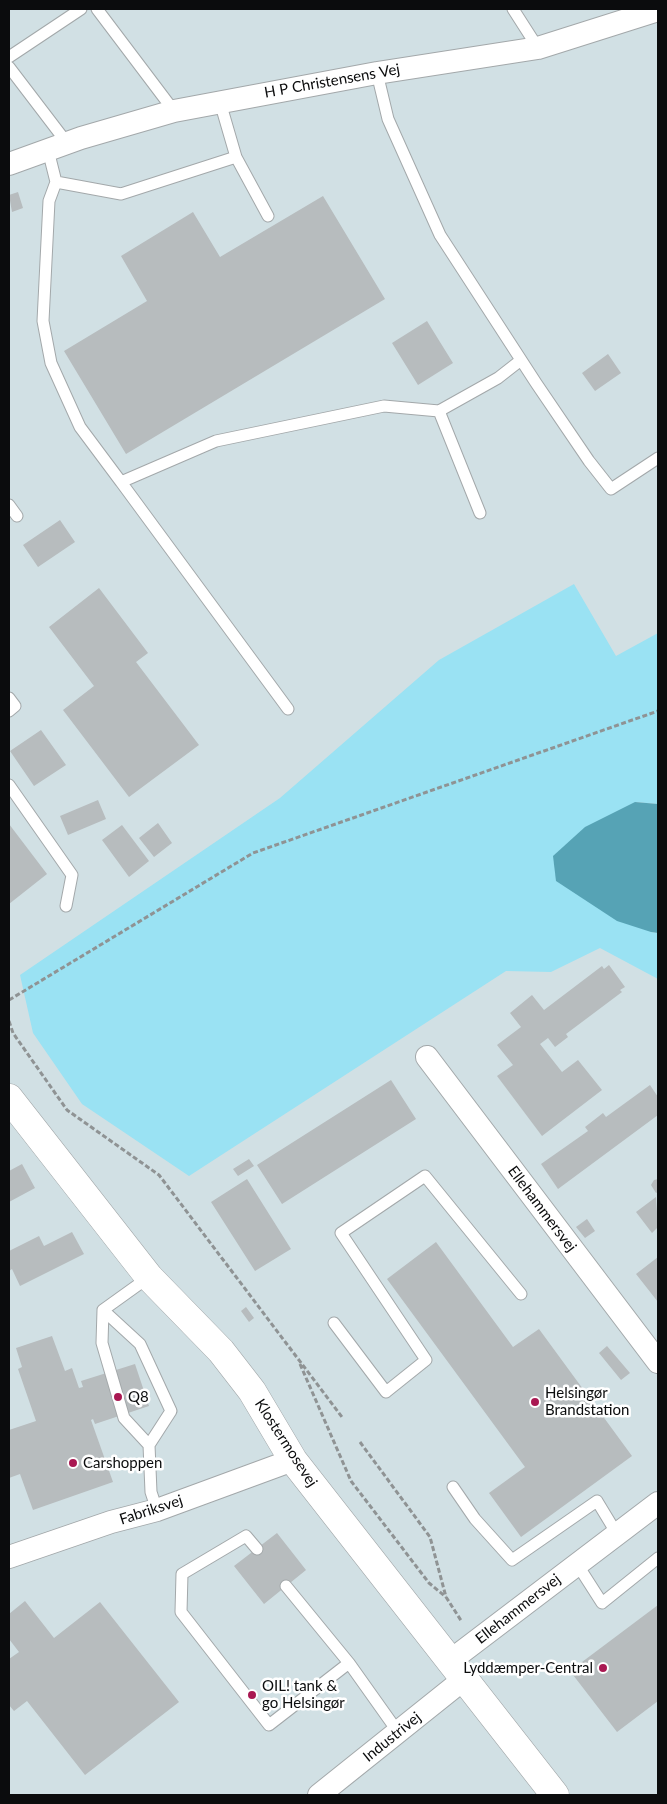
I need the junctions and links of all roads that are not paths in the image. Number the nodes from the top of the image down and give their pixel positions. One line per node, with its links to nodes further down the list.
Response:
1 (81, 9): 6 (lane)
2 (97, 9): 10 (lane)
3 (513, 9): 5 (lane)
4 (658, 10): 5 (street, H P Christensens Vej)
5 (538, 48): 8 (street, H P Christensens Vej)
6 (9, 57)
7 (9, 67): 11 (lane)
8 (377, 73): 9 (street, H P Christensens Vej); 16 (lane)
9 (220, 102): 10 (street, H P Christensens Vej); 12 (lane)
10 (174, 111): 11 (street, H P Christensens Vej)
11 (57, 146): 13 (street, H P Christensens Vej); 14 (lane)
12 (236, 157): 14 (lane); 15 (lane)
13 (9, 164)
14 (56, 182): 19 (lane)
15 (268, 216)
16 (521, 360): 17 (lane); 18 (lane)
17 (439, 411): 19 (lane); 21 (lane)
18 (658, 458)
19 (121, 482): 24 (lane)
20 (9, 506): 22 (lane)
21 (480, 513)
22 (17, 516)
23 (9, 698): 25 (lane)
24 (288, 709)
25 (9, 710)
26 (9, 785): 27 (lane)
27 (66, 906)
28 (427, 1056): 34 (street, Ellehammersvej)
29 (9, 1098): 30 (main road, Klostermosevej)
30 (149, 1277): 32 (lane); 36 (main road, Klostermosevej)
31 (521, 1294): 33 (lane)
32 (103, 1310): 35 (lane); 35 (lane)
33 (334, 1323)
34 (658, 1362)
35 (149, 1445): 39 (lane)
36 (293, 1460): 39 (street, Fabriksvej); 47 (main road, Klostermosevej)
37 (453, 1487): 40 (lane)
38 (658, 1503): 40 (street, Ellehammersvej)
39 (157, 1510): 42 (street, Fabriksvej)
40 (617, 1534): 44 (street, Ellehammersvej)
41 (257, 1549): 46 (lane)
42 (9, 1557)
43 (658, 1558): 44 (lane)
44 (577, 1564): 47 (street, Ellehammersvej)
45 (286, 1586): 46 (lane)
46 (349, 1663): 48 (lane)
47 (457, 1670): 48 (street, Industrivej); 50 (main road, Klostermosevej)
48 (398, 1732): 49 (street, Industrivej)
49 (319, 1795)
50 (555, 1795)

